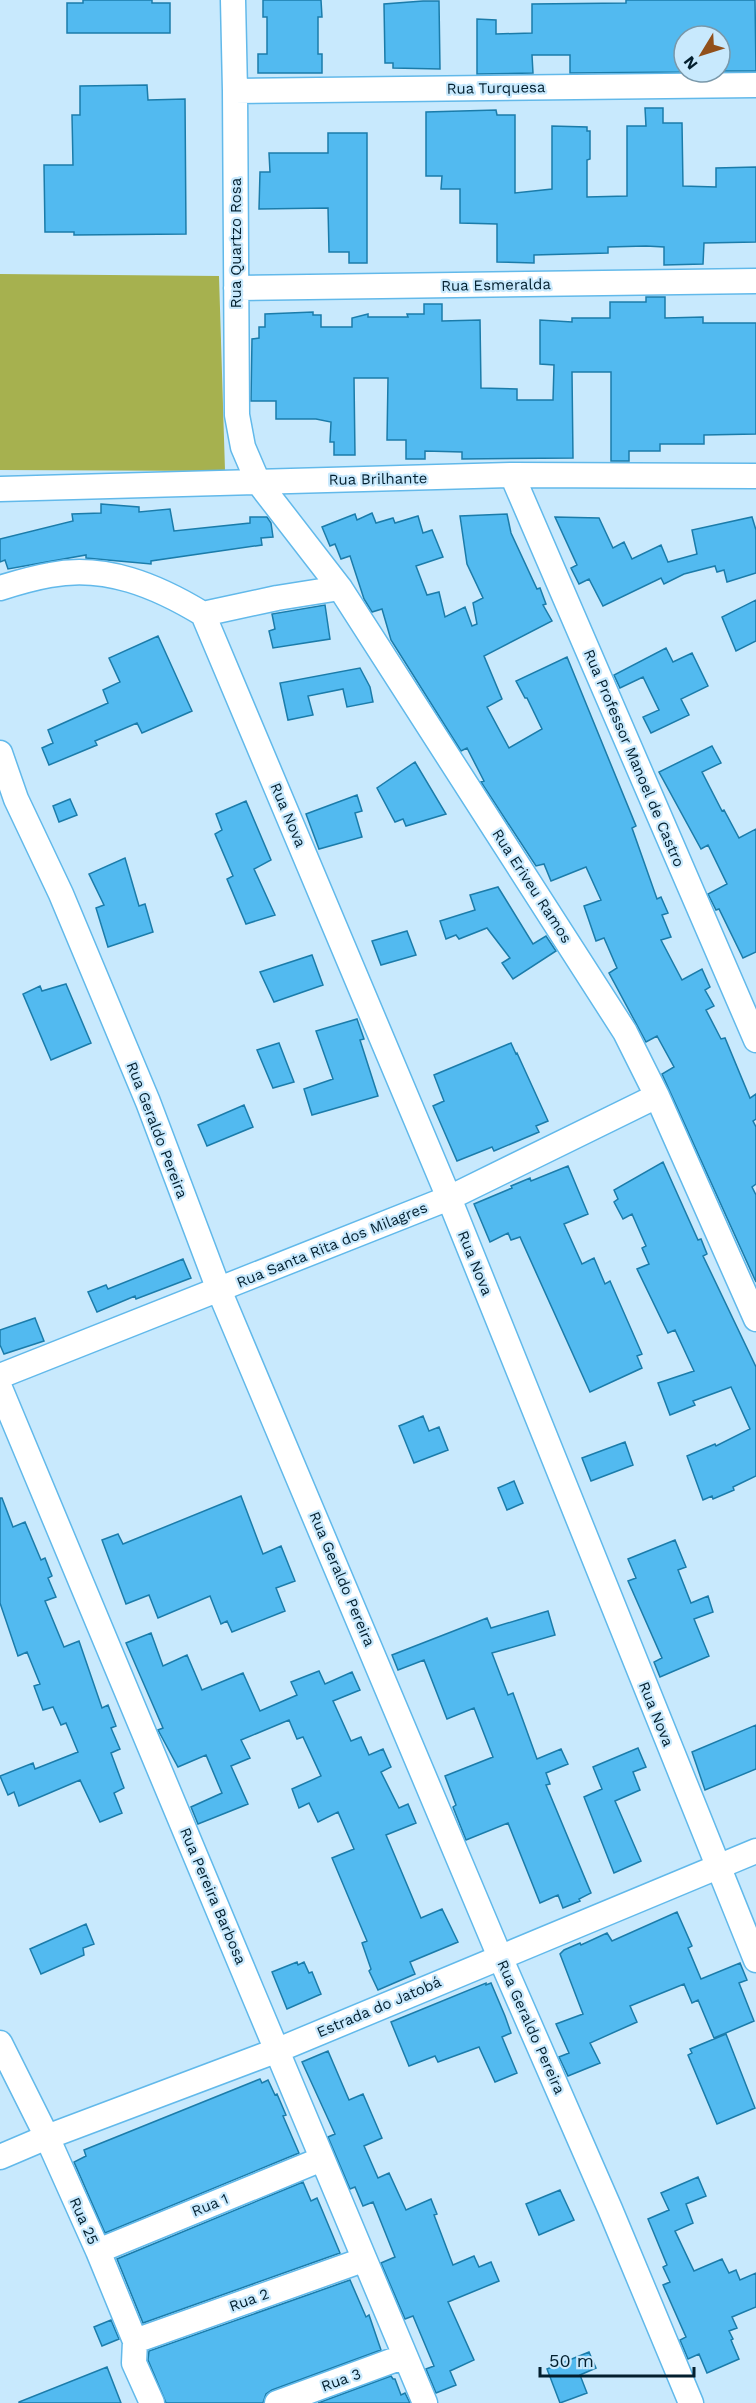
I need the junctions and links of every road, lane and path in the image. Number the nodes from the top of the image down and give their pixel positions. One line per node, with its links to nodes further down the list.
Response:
1 (233, 0): 3 (street, Rua Quartzo Rosa)
2 (756, 85): 3 (street, Rua Turquesa)
3 (236, 91): 5 (street, Rua Quartzo Rosa)
4 (756, 281): 5 (street, Rua Esmeralda)
5 (236, 288): 8 (street, Rua Quartzo Rosa)
6 (512, 476): 7 (street, Rua Brilhante); 8 (street, Rua Brilhante); 14 (street, Rua Professor Manoel de Castro)
7 (756, 476)
8 (258, 482): 9 (street, Rua Brilhante); 11 (street, Rua Eriveu Ramos)
9 (0, 489)
10 (0, 588): 12 (street)
11 (340, 588): 12 (street); 15 (street, Rua Eriveu Ramos)
12 (203, 614): 16 (street, Rua Nova)
13 (0, 753): 17 (street, Rua Geraldo Pereira)
14 (756, 1040)
15 (657, 1096): 16 (street, Rua Santa Rita dos Milagres); 18 (street, Rua Eriveu Ramos)
16 (449, 1198): 17 (street, Rua Santa Rita dos Milagres); 22 (street, Rua Nova)
17 (219, 1290): 19 (street, Rua Santa Rita dos Milagres); 23 (street, Rua Geraldo Pereira)
18 (755, 1315)
19 (0, 1376)
20 (0, 1388): 26 (street, Rua Pereira Barbosa)
21 (756, 1851): 22 (street, Estrada do Jatobá)
22 (717, 1868): 23 (street, Estrada do Jatobá); 24 (street, Rua Nova)
23 (500, 1957): 26 (street, Estrada do Jatobá); 37 (street, Rua Geraldo Pereira)
24 (756, 1960)
25 (0, 2043): 27 (street, Rua 25)
26 (278, 2050): 27 (street, Estrada do Jatobá); 29 (street, Rua Pereira Barbosa)
27 (47, 2137): 28 (street, Estrada do Jatobá); 30 (street, Rua 25)
28 (0, 2157)
29 (322, 2159): 30 (street, Rua 1); 31 (street, Rua Pereira Barbosa)
30 (98, 2251): 32 (street, Rua 25)
31 (363, 2260): 32 (street, Rua 2); 33 (street, Rua Pereira Barbosa)
32 (135, 2341): 34 (street, Rua 25)
33 (405, 2356): 35 (street, Rua 3); 36 (street, Rua Pereira Barbosa)
34 (152, 2403)
35 (277, 2403)
36 (425, 2403)
37 (691, 2403)

